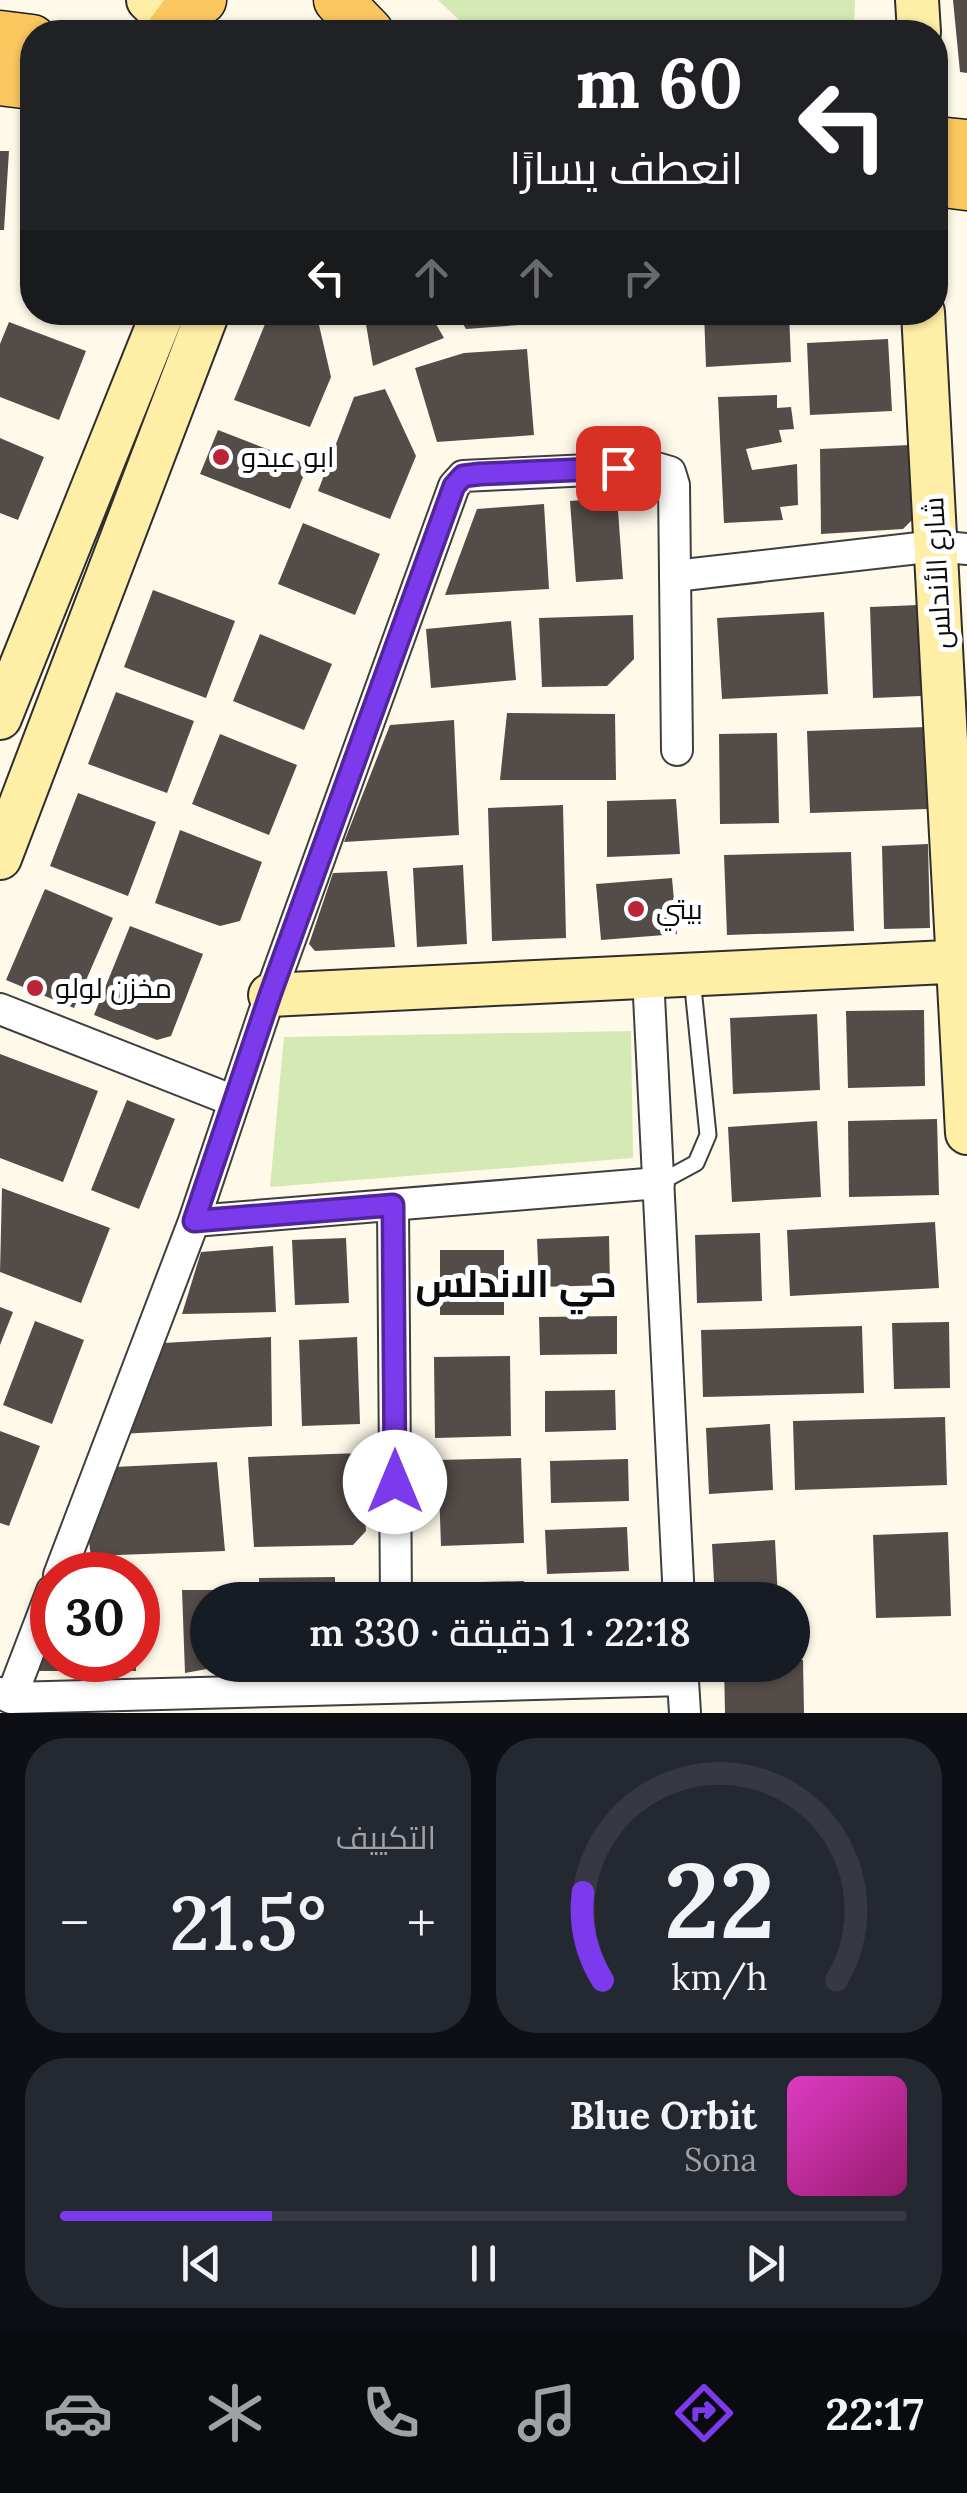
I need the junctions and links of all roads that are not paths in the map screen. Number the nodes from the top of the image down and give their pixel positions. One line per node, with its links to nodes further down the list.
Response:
1 (338, 0): 2 (main road)
2 (357, 20)
3 (158, 325): 8 (street)
4 (203, 325): 10 (street)
5 (925, 325): 6 (street, شارع الأندلس)
6 (951, 548): 7 (street); 11 (street, شارع الأندلس)
7 (675, 576): 9 (street); 14 (street)
8 (0, 718)
9 (678, 750)
10 (0, 858)
11 (962, 961): 12 (street); 17 (street, شارع الأندلس)
12 (692, 974): 13 (street); 18 (lane)
13 (648, 976): 14 (street); 18 (street)
14 (270, 995): 16 (street)
15 (0, 1009): 16 (street)
16 (234, 1101): 20 (street)
17 (967, 1133)
18 (658, 1183): 19 (street); 23 (street)
19 (393, 1205): 20 (street); 22 (street)
20 (194, 1221): 21 (street)
21 (67, 1552)
22 (396, 1582)
23 (678, 1582)
24 (30, 1641): 27 (street)
25 (280, 1682): 27 (street)
26 (683, 1682): 28 (street)
27 (6, 1696)
28 (685, 1713)

